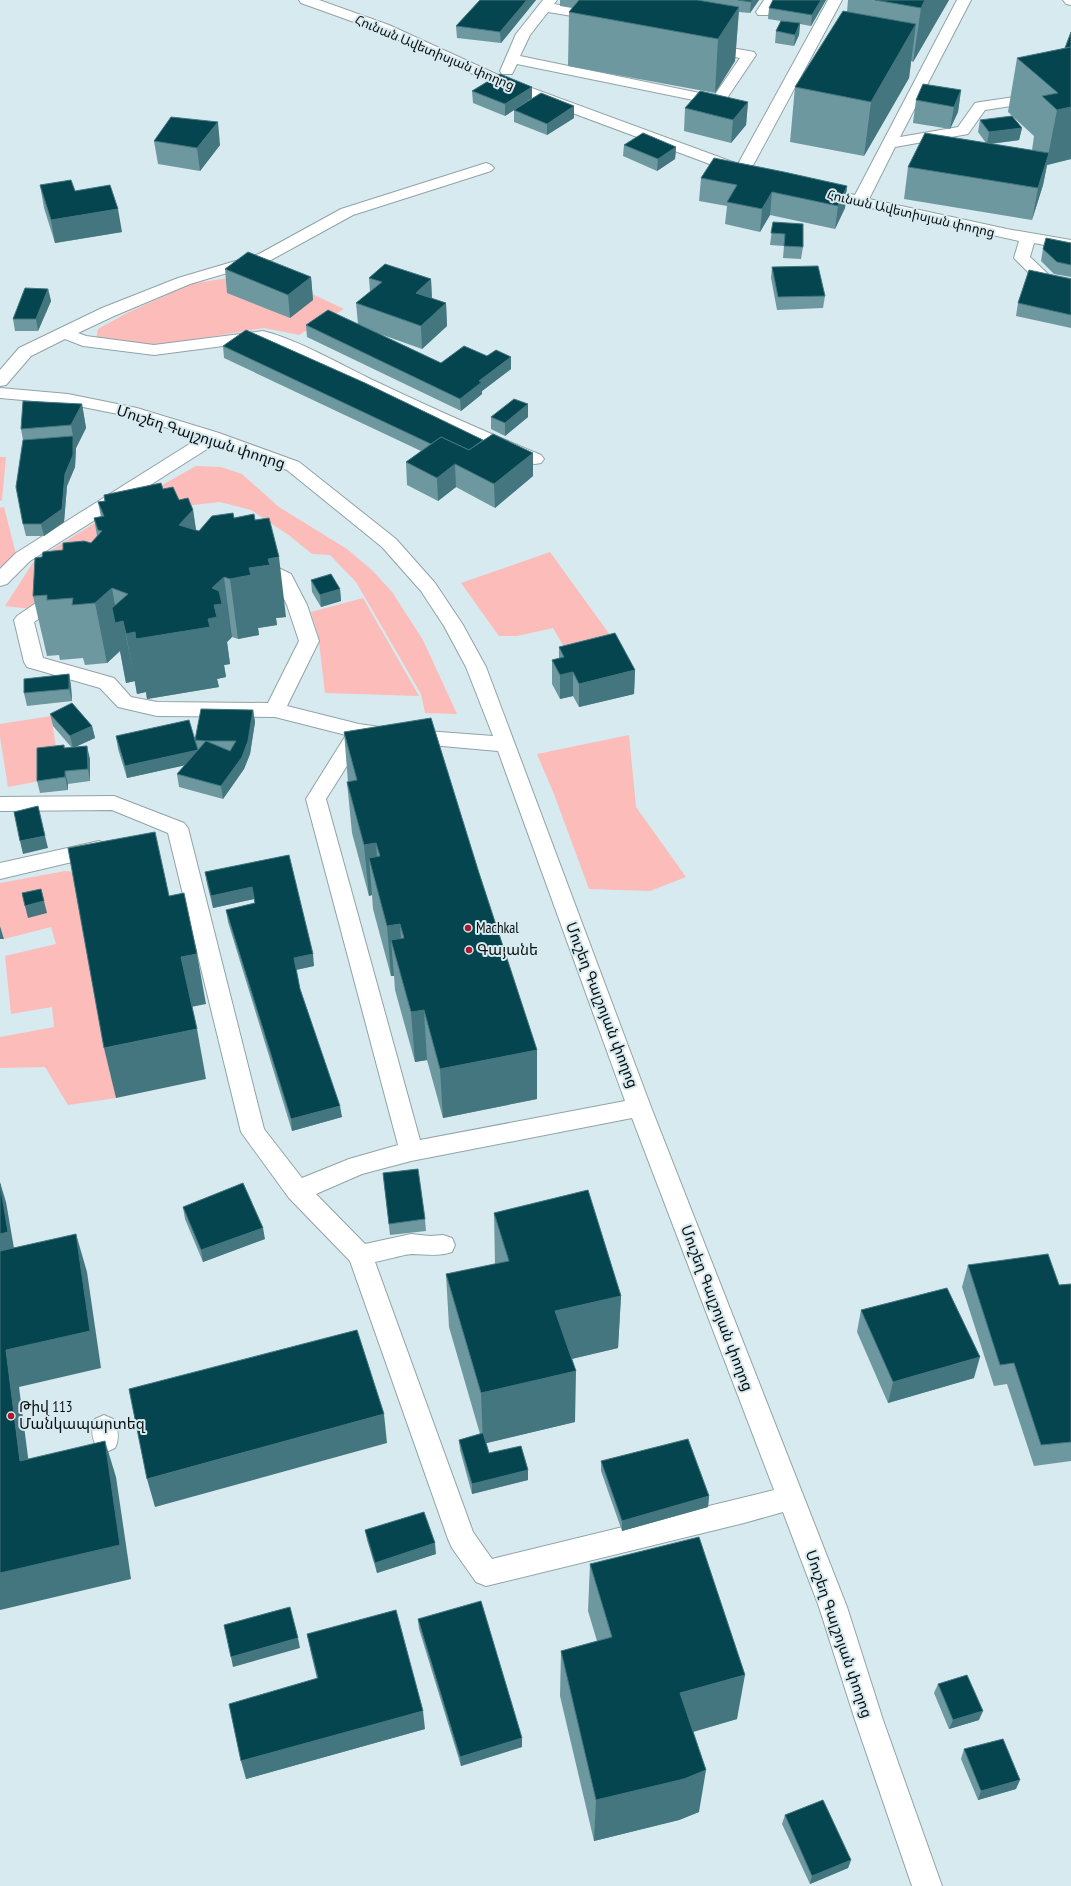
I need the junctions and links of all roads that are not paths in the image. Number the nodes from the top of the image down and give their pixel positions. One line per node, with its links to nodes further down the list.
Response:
1 (306, 0): 14 (street, Հունան Ավետիսյան փողոց)
2 (643, 0): 6 (street)
3 (771, 0): 7 (street)
4 (835, 0): 9 (street)
5 (964, 0): 13 (street)
6 (547, 3): 11 (street)
7 (763, 12)
8 (694, 45): 11 (street)
9 (807, 51): 10 (street); 18 (street)
10 (822, 54)
11 (512, 59): 14 (street)
12 (912, 70): 13 (street)
13 (926, 72): 16 (street)
14 (502, 82): 18 (street, Հունան Ավետիսյան փողոց)
15 (1071, 93): 16 (street)
16 (890, 142): 21 (street)
17 (486, 168): 25 (street)
18 (742, 171): 19 (street, Հունան Ավետիսյան փողոց)
19 (757, 175)
20 (803, 188): 21 (street, Հունան Ավետիսյան փողոց)
21 (859, 202): 22 (street, Հունան Ավետիսյան փողոց)
22 (1028, 238): 23 (street, Հունան Ավետիսյան փողոց); 24 (street)
23 (1071, 245)
24 (1071, 284)
25 (64, 333): 26 (street); 29 (street)
26 (0, 381)
27 (0, 393): 28 (street, Մուշեղ Գալշոյան փողոց)
28 (213, 437): 31 (street); 35 (street, Մուշեղ Գալշոյան փողոց)
29 (535, 459)
30 (242, 557): 33 (street)
31 (0, 580)
32 (76, 582): 33 (street)
33 (275, 710): 34 (street)
34 (359, 731): 35 (street); 42 (street)
35 (506, 745): 41 (street, Մուշեղ Գալշոյան փողոց)
36 (0, 804): 37 (street)
37 (177, 828): 38 (street); 43 (street)
38 (147, 836)
39 (118, 844): 40 (street)
40 (0, 870)
41 (640, 1106): 42 (street); 46 (street, Մուշեղ Գալշոյան փողոց)
42 (411, 1151): 43 (street)
43 (298, 1191): 45 (street)
44 (443, 1245): 45 (street)
45 (360, 1255): 46 (street)
46 (790, 1498): 47 (street, Մուշեղ Գալշոյան փողոց)
47 (927, 1886)

